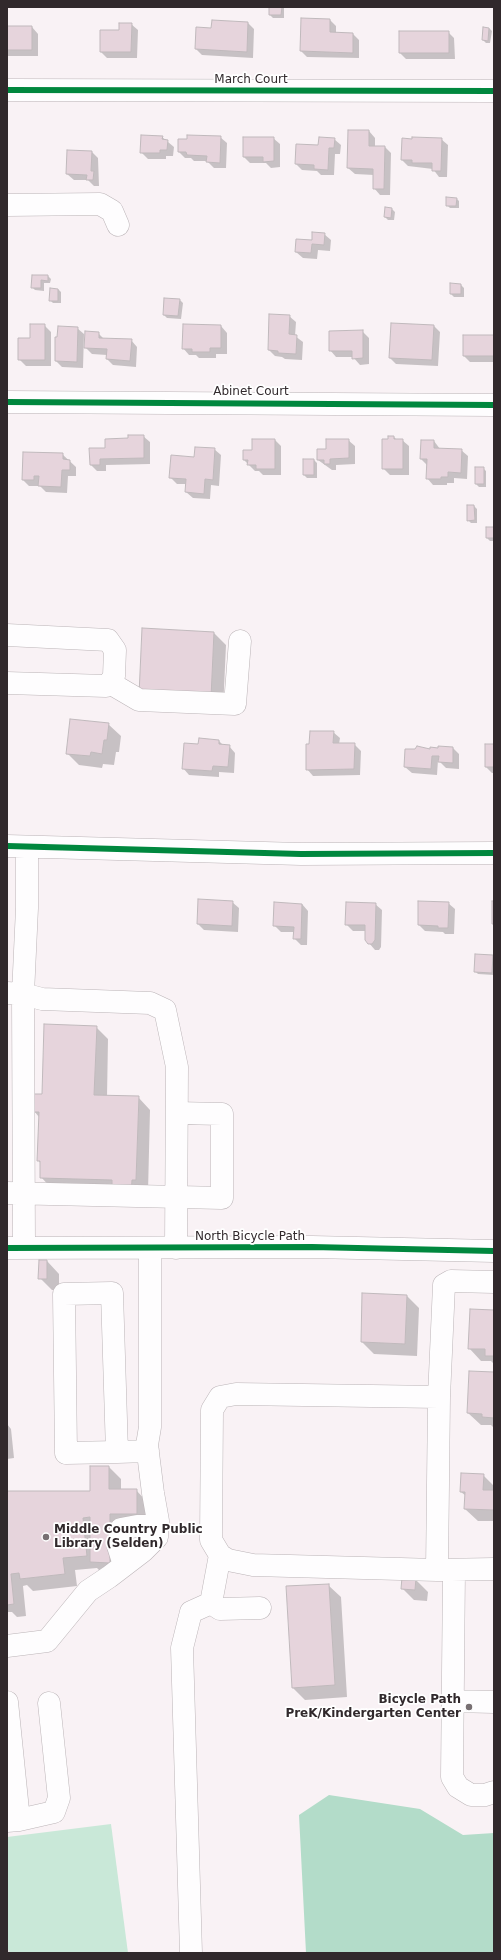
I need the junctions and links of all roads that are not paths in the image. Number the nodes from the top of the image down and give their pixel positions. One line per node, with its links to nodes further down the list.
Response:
1 (7, 90): 2 (street, March Court)
2 (494, 91)
3 (7, 205): 4 (street)
4 (118, 226)
5 (7, 402): 6 (street, Abinet Court)
6 (494, 405)
7 (7, 635): 10 (street)
8 (240, 641): 10 (street)
9 (7, 683): 10 (street)
10 (110, 683)
11 (17, 846): 12 (street); 13 (street)
12 (494, 853)
13 (15, 993): 14 (street); 15 (street)
14 (178, 1113): 16 (street); 16 (street)
15 (15, 1193): 16 (street); 17 (street)
16 (177, 1196): 19 (street)
17 (16, 1248): 18 (street, North Bicycle Path)
18 (150, 1248): 19 (street, North Bicycle Path); 23 (street)
19 (176, 1248): 20 (street, North Bicycle Path)
20 (494, 1251)
21 (494, 1282): 22 (street)
22 (439, 1397): 26 (street); 29 (street)
23 (148, 1451): 24 (street); 25 (street)
24 (118, 1452): 24 (street)
25 (158, 1526): 27 (street); 27 (street)
26 (220, 1555): 29 (street); 30 (street)
27 (124, 1565): 32 (street)
28 (494, 1569): 29 (street)
29 (446, 1570): 33 (street)
30 (210, 1603): 31 (street); 39 (street)
31 (260, 1608)
32 (7, 1646)
33 (453, 1701): 35 (street); 37 (street)
34 (7, 1702): 38 (street)
35 (494, 1702)
36 (49, 1703): 38 (street)
37 (494, 1792)
38 (13, 1821)
39 (191, 1953)

